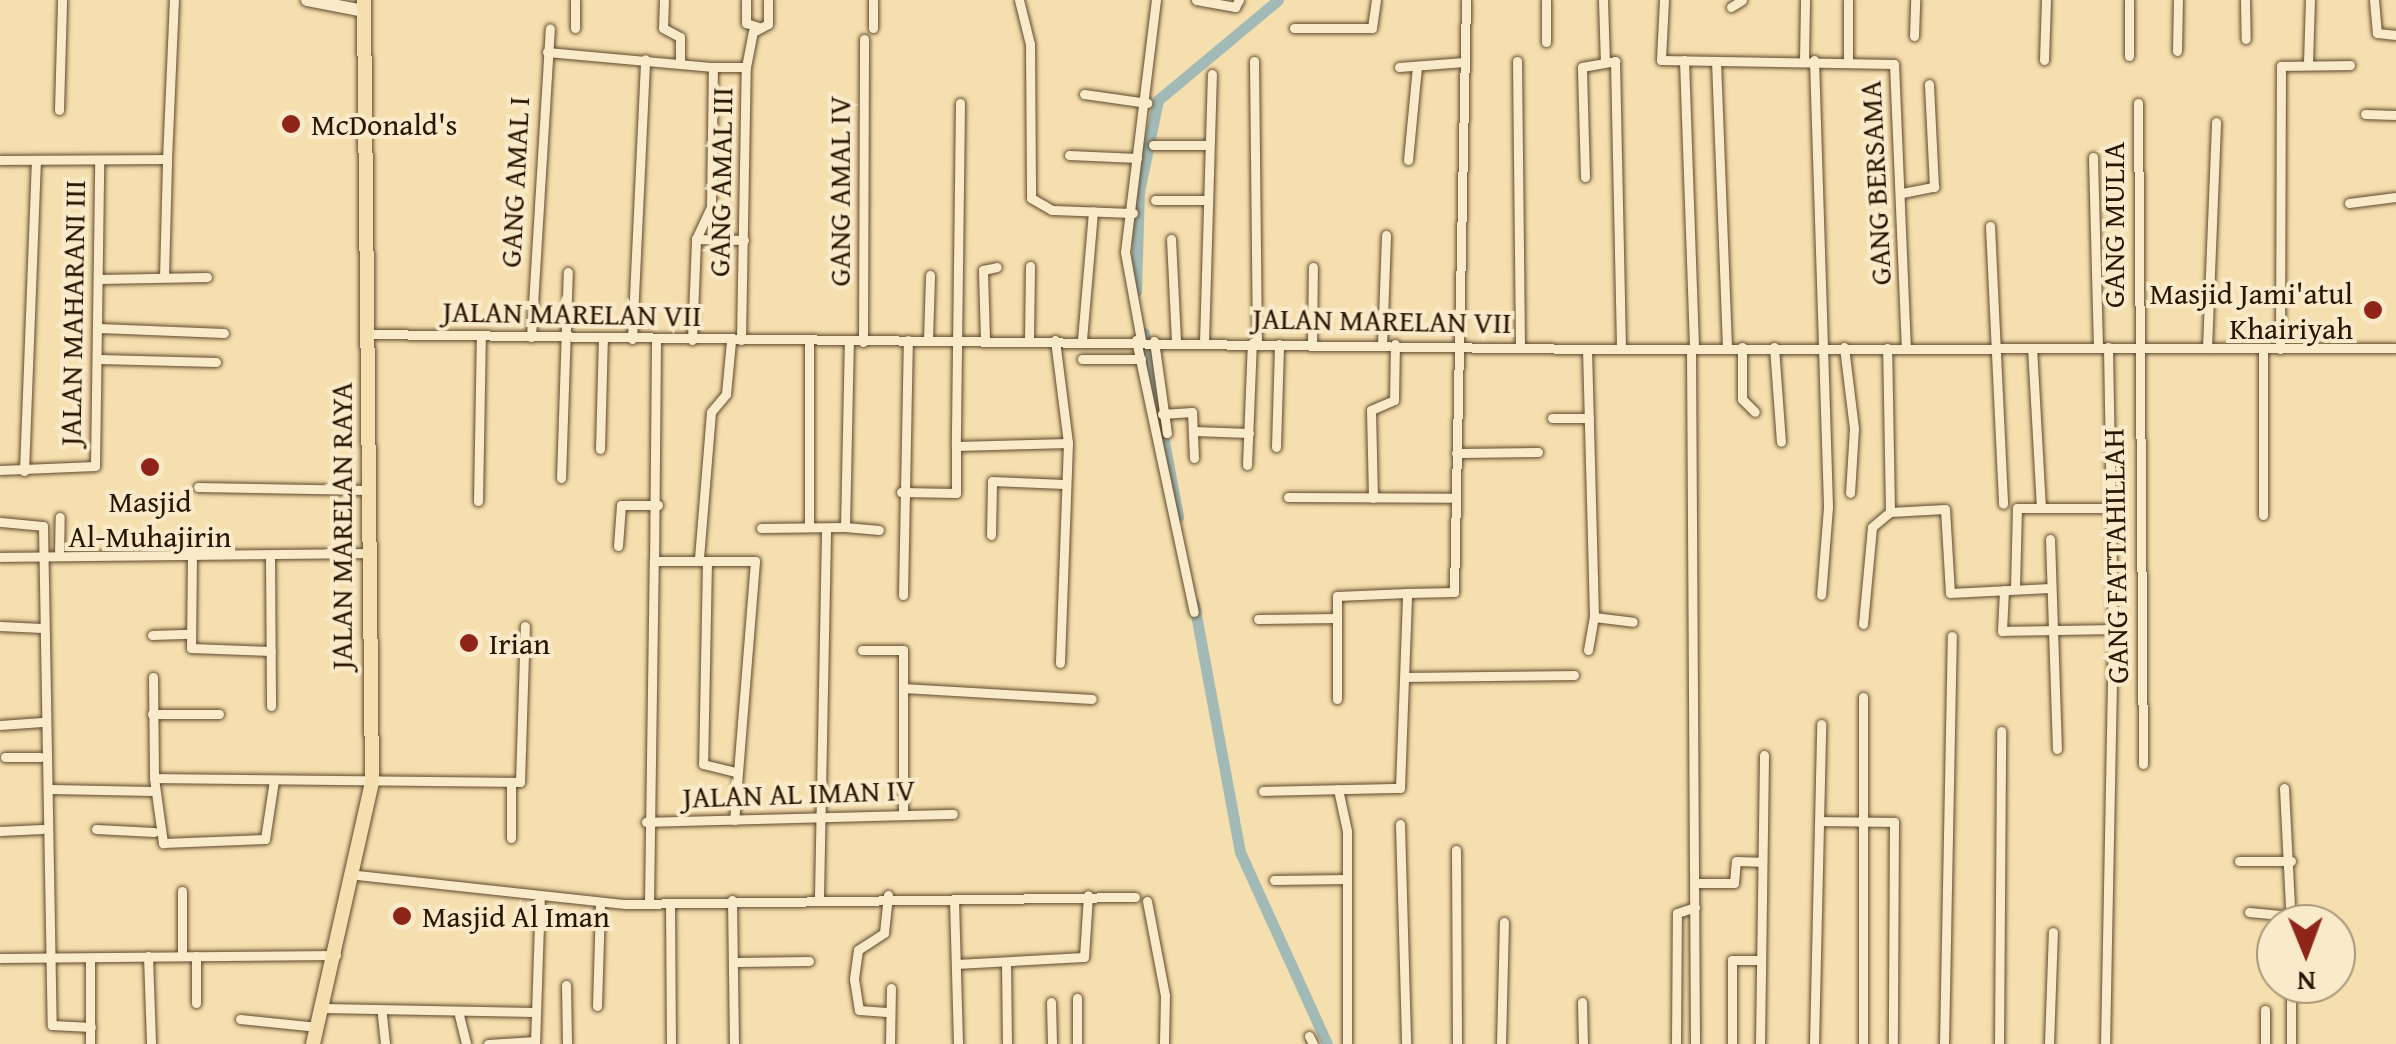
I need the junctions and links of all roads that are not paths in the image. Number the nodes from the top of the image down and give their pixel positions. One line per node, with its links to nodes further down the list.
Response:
1 (62, 0): 66 (street)
2 (174, 0): 74 (street)
3 (307, 0): 28 (main road)
4 (575, 0): 31 (street)
5 (664, 0): 53 (street)
6 (746, 0): 30 (street)
7 (768, 0): 30 (street, GANG AMAL III)
8 (874, 0): 32 (street)
9 (1019, 0): 86 (street)
10 (1156, 0): 65 (street)
11 (1196, 0): 12 (street)
12 (1239, 0)
13 (1376, 0): 33 (street)
14 (1466, 0): 51 (street)
15 (1546, 0): 39 (street)
16 (1604, 0): 52 (street)
17 (1664, 0): 45 (street)
18 (1742, 0): 29 (street)
19 (1805, 0): 47 (street)
20 (1848, 0): 44 (street)
21 (1915, 0): 36 (street)
22 (2046, 0): 48 (street)
23 (2128, 0): 42 (street)
24 (2178, 0): 40 (street)
25 (2245, 0): 37 (street)
26 (2310, 0): 54 (street)
27 (2374, 0): 35 (street)
28 (364, 5): 103 (main road, JALAN MARELAN RAYA)
29 (1731, 7)
30 (758, 27): 59 (street, GANG AMAL III)
31 (574, 28)
32 (873, 28)
33 (1294, 28)
34 (550, 30): 41 (street, GANG AMAL I)
35 (2396, 35)
36 (1914, 36)
37 (2246, 39)
38 (864, 40): 122 (street, GANG AMAL IV)
39 (1546, 42)
40 (2177, 51)
41 (547, 52): 43 (street); 105 (street, GANG AMAL I)
42 (2129, 56)
43 (645, 58): 53 (street); 111 (street)
44 (1848, 59): 47 (street); 81 (street, GANG BERSAMA)
45 (1684, 60): 46 (street); 147 (street)
46 (1716, 60): 47 (street); 137 (street)
47 (1809, 60): 132 (street)
48 (2044, 60)
49 (1517, 61): 131 (street)
50 (1254, 62): 125 (street)
51 (1464, 62): 57 (street); 128 (street)
52 (1605, 62): 80 (street); 146 (street)
53 (680, 63): 58 (street)
54 (2308, 63): 55 (street); 149 (street)
55 (2350, 65)
56 (1399, 66): 57 (street)
57 (1417, 66): 77 (street)
58 (714, 67): 59 (street); 90 (street)
59 (746, 67): 92 (street, GANG AMAL III)
60 (1212, 74): 71 (street)
61 (1929, 84): 81 (street)
62 (1084, 94): 65 (street)
63 (2138, 102): 142 (street, GANG MULIA)
64 (960, 103): 108 (street)
65 (1147, 103): 75 (street)
66 (59, 110)
67 (2365, 114): 68 (street)
68 (2396, 115)
69 (2216, 122): 143 (street)
70 (1152, 145): 71 (street)
71 (1207, 145): 84 (street)
72 (1069, 155): 75 (street)
73 (2092, 157): 136 (street)
74 (167, 158): 79 (street); 98 (street)
75 (1137, 158): 87 (street)
76 (0, 160): 78 (street)
77 (1408, 160)
78 (36, 161): 79 (street); 171 (street)
79 (100, 161): 100 (street, JALAN MAHARANI III)
80 (1585, 177)
81 (1902, 193): 139 (street, GANG BERSAMA)
82 (2396, 197): 85 (street)
83 (1155, 200): 84 (street)
84 (1206, 200): 124 (street)
85 (2350, 203)
86 (1093, 211): 87 (street); 118 (street)
87 (1133, 214): 119 (street)
88 (1990, 226): 140 (street)
89 (1386, 235): 130 (street)
90 (696, 239): 92 (street); 113 (street)
91 (1170, 239): 123 (street)
92 (744, 240): 114 (street, GANG AMAL III)
93 (1030, 266): 110 (street)
94 (1314, 266): 129 (street)
95 (997, 267): 109 (street)
96 (568, 272): 106 (street)
97 (930, 275): 116 (street)
98 (164, 276): 99 (street); 100 (street)
99 (208, 277)
100 (99, 279): 101 (street, JALAN MAHARANI III)
101 (99, 328): 102 (street); 151 (street, JALAN MAHARANI III)
102 (224, 334)
103 (366, 334): 104 (street, JALAN MARELAN VII); 175 (main road, JALAN MARELAN RAYA)
104 (481, 335): 105 (street, JALAN MARELAN VII); 181 (street)
105 (530, 337): 106 (street, JALAN MARELAN VII)
106 (564, 337): 107 (street, JALAN MARELAN VII); 172 (street)
107 (603, 338): 111 (street, JALAN MARELAN VII); 165 (street)
108 (960, 339): 109 (street, JALAN MARELAN VII); 116 (street, JALAN MARELAN VII); 163 (street)
109 (985, 339): 110 (street, JALAN MARELAN VII)
110 (1030, 339): 117 (street, JALAN MARELAN VII)
111 (632, 340): 112 (street, JALAN MARELAN VII)
112 (656, 340): 113 (street, JALAN MARELAN VII); 183 (street)
113 (692, 340): 114 (street, JALAN MARELAN VII)
114 (736, 340): 120 (street, JALAN MARELAN VII); 204 (street, GANG AMAL III)
115 (908, 340): 116 (street, JALAN MARELAN VII); 122 (street, JALAN MARELAN VII); 176 (street)
116 (928, 340)
117 (1055, 340): 118 (street, JALAN MARELAN VII); 162 (street)
118 (1082, 340): 119 (street, JALAN MARELAN VII)
119 (1145, 340): 123 (street, JALAN MARELAN VII); 152 (street); 155 (street)
120 (808, 342): 121 (street, JALAN MARELAN VII); 191 (street)
121 (848, 342): 122 (street, JALAN MARELAN VII); 193 (street)
122 (863, 342)
123 (1176, 342): 124 (street, JALAN MARELAN VII)
124 (1204, 342): 125 (street, JALAN MARELAN VII)
125 (1254, 343): 126 (street, JALAN MARELAN VII); 160 (street)
126 (1280, 344): 129 (street, JALAN MARELAN VII); 164 (street)
127 (1394, 344): 128 (street, JALAN MARELAN VII); 130 (street, JALAN MARELAN VII); 179 (street)
128 (1457, 344): 131 (street, JALAN MARELAN VII); 167 (street)
129 (1312, 345): 130 (street, JALAN MARELAN VII)
130 (1382, 345)
131 (1520, 346): 145 (street, JALAN MARELAN VII)
132 (1826, 346): 133 (street, JALAN MARELAN VII); 135 (street, JALAN MARELAN VII); 211 (street)
133 (1844, 346): 138 (street, JALAN MARELAN VII); 177 (street)
134 (1742, 347): 135 (street, JALAN MARELAN VII); 137 (street, JALAN MARELAN VII); 154 (street)
135 (1774, 347): 161 (street)
136 (2103, 347): 141 (street, JALAN MARELAN VII); 142 (street, JALAN MARELAN VII); 185 (street)
137 (1727, 348): 147 (street, JALAN MARELAN VII)
138 (1888, 348): 139 (street, JALAN MARELAN VII); 186 (street)
139 (1906, 348): 140 (street, JALAN MARELAN VII)
140 (1997, 348): 141 (street, JALAN MARELAN VII); 182 (street)
141 (2032, 348): 184 (street)
142 (2138, 348): 143 (street, JALAN MARELAN VII); 248 (street, GANG FATTAHILLAH)
143 (2207, 348): 148 (street, JALAN MARELAN VII)
144 (2396, 348): 149 (street, JALAN MARELAN VII)
145 (1587, 349): 146 (street, JALAN MARELAN VII); 157 (street)
146 (1620, 349): 147 (street, JALAN MARELAN VII)
147 (1693, 349): 281 (street)
148 (2264, 349): 149 (street, JALAN MARELAN VII); 187 (street)
149 (2280, 349)
150 (1082, 359): 152 (street)
151 (99, 360): 153 (street); 171 (street, JALAN MAHARANI III)
152 (1141, 360): 155 (street)
153 (216, 362)
154 (1754, 412)
155 (1159, 414): 158 (street); 159 (street); 212 (street)
156 (1552, 418): 157 (street)
157 (1589, 418): 213 (street)
158 (1194, 431): 160 (street); 168 (street)
159 (1167, 433)
160 (1249, 433): 169 (street)
161 (1781, 442)
162 (1068, 443): 163 (street); 173 (street)
163 (956, 446): 176 (street)
164 (1276, 447)
165 (600, 449)
166 (1538, 452): 167 (street)
167 (1456, 453): 180 (street)
168 (1194, 458)
169 (1247, 465)
170 (0, 470): 171 (street)
171 (24, 471)
172 (561, 478)
173 (1064, 484): 195 (street); 229 (street)
174 (198, 487): 175 (street)
175 (368, 490): 200 (main road, JALAN MARELAN RAYA)
176 (900, 492): 210 (street)
177 (1850, 493)
178 (1288, 498): 179 (street)
179 (1373, 498): 180 (street)
180 (1455, 498): 209 (street)
181 (478, 502)
182 (2003, 504)
183 (658, 505): 197 (street); 205 (street)
184 (2041, 508): 185 (street); 206 (street)
185 (2107, 508): 221 (street)
186 (1890, 512): 208 (street); 217 (street)
187 (2263, 516)
188 (60, 518): 202 (street)
189 (0, 522): 201 (street)
190 (761, 528): 191 (street)
191 (809, 528): 192 (street)
192 (826, 528): 193 (street); 261 (street)
193 (846, 528): 194 (street)
194 (879, 530)
195 (991, 536)
196 (2050, 539): 207 (street)
197 (618, 546)
198 (192, 554): 199 (street); 202 (street); 223 (street)
199 (270, 554): 200 (street); 228 (street)
200 (368, 554): 253 (main road, JALAN MARELAN RAYA)
201 (43, 556): 202 (street); 203 (street); 220 (street)
202 (59, 556)
203 (0, 557)
204 (703, 560): 205 (street); 249 (street, GANG AMAL III); 249 (street)
205 (654, 562): 264 (street)
206 (2015, 588): 207 (street); 208 (street)
207 (2050, 588): 222 (street)
208 (2004, 590): 222 (street)
209 (1407, 594): 214 (street); 232 (street)
210 (902, 595)
211 (1821, 595)
212 (1194, 612)
213 (1594, 617): 216 (street); 227 (street)
214 (1336, 618): 215 (street); 235 (street)
215 (1258, 619)
216 (1633, 622)
217 (1863, 624)
218 (0, 626): 220 (street)
219 (525, 626): 252 (street)
220 (42, 628): 240 (street)
221 (2113, 630): 222 (street); 360 (street)
222 (2050, 632): 244 (street)
223 (190, 634): 224 (street); 228 (street)
224 (152, 635)
225 (1952, 636): 357 (street)
226 (862, 650): 233 (street)
227 (1588, 650)
228 (271, 651): 237 (street)
229 (1060, 663)
230 (1574, 675): 232 (street)
231 (153, 677): 238 (street)
232 (1406, 677): 256 (street)
233 (903, 688): 236 (street); 259 (street)
234 (1862, 697): 265 (street)
235 (1337, 698)
236 (1092, 699)
237 (271, 706)
238 (152, 714): 239 (street); 250 (street)
239 (220, 714)
240 (42, 722): 242 (street); 247 (street)
241 (1822, 724): 263 (street)
242 (0, 726)
243 (2002, 731): 358 (street)
244 (2056, 749)
245 (1764, 755): 277 (street)
246 (5, 757): 247 (street)
247 (40, 757): 267 (street)
248 (2144, 764)
249 (735, 772): 262 (street)
250 (154, 778): 251 (street); 257 (street)
251 (274, 780): 253 (street); 270 (street)
252 (511, 782): 253 (street); 271 (street)
253 (372, 783): 278 (main road, JALAN MARELAN RAYA)
254 (2284, 788): 276 (street)
255 (51, 789): 257 (street)
256 (1338, 789): 258 (street); 279 (street)
257 (153, 790): 270 (street)
258 (1263, 791)
259 (904, 814): 260 (street, JALAN AL IMAN IV); 261 (street, JALAN AL IMAN IV)
260 (953, 814)
261 (820, 816): 262 (street, JALAN AL IMAN IV); 285 (street)
262 (734, 820): 264 (street, JALAN AL IMAN IV)
263 (1820, 820): 265 (street); 354 (street)
264 (646, 822): 293 (street)
265 (1863, 822): 355 (street); 356 (street)
266 (1400, 824): 346 (street)
267 (42, 828): 269 (street); 305 (street)
268 (96, 830): 270 (street)
269 (0, 831)
270 (154, 832)
271 (511, 838)
272 (1456, 850): 347 (street)
273 (1721, 858): 274 (street)
274 (1736, 861): 277 (street); 281 (street)
275 (2239, 861): 276 (street)
276 (2292, 861): 294 (street)
277 (1760, 862): 308 (street)
278 (357, 875): 287 (street); 301 (main road, JALAN MARELAN RAYA)
279 (1346, 879): 280 (street); 345 (street)
280 (1274, 880)
281 (1696, 883): 295 (street)
282 (182, 891): 300 (street)
283 (888, 895): 285 (street); 289 (street); 323 (street)
284 (1088, 895): 286 (street); 289 (street); 310 (street)
285 (819, 897): 288 (street)
286 (1136, 897)
287 (540, 898): 291 (street); 322 (street)
288 (732, 900): 292 (street); 309 (street)
289 (954, 900): 311 (street)
290 (1147, 901): 344 (street)
291 (600, 902): 293 (street); 319 (street)
292 (670, 903): 293 (street); 337 (street)
293 (648, 904)
294 (2291, 904)
295 (1695, 907): 350 (street); 351 (street)
296 (2249, 912): 297 (street)
297 (2256, 913)
298 (1504, 922): 348 (street)
299 (2053, 932): 359 (street)
300 (178, 955): 302 (street); 303 (street)
301 (336, 955): 303 (street); 320 (main road, JALAN MARELAN RAYA)
302 (148, 956): 306 (street); 331 (street)
303 (196, 956): 317 (street)
304 (0, 958): 305 (street)
305 (49, 958): 306 (street); 328 (street)
306 (90, 958): 328 (street)
307 (809, 960): 309 (street)
308 (1761, 960): 352 (street); 353 (street)
309 (736, 962): 338 (street)
310 (1006, 962): 311 (street); 341 (street)
311 (956, 964): 340 (street)
312 (566, 985): 336 (street)
313 (890, 988): 323 (street)
314 (1077, 998): 343 (street)
315 (1051, 1002): 342 (street)
316 (1582, 1002): 349 (street)
317 (196, 1003)
318 (2291, 1004): 362 (street)
319 (597, 1006)
320 (323, 1008): 324 (street); 327 (main road, JALAN MARELAN RAYA)
321 (2265, 1010): 361 (street)
322 (534, 1012): 325 (street); 329 (street)
323 (890, 1012): 339 (street)
324 (382, 1014): 325 (street); 333 (street)
325 (459, 1015): 334 (street)
326 (240, 1019): 327 (street)
327 (318, 1026): 332 (main road, JALAN MARELAN RAYA)
328 (90, 1027): 330 (street)
329 (536, 1043): 335 (street)
330 (90, 1044)
331 (152, 1044)
332 (313, 1044)
333 (386, 1044)
334 (466, 1044)
335 (488, 1044)
336 (567, 1044)
337 (671, 1044)
338 (734, 1044)
339 (890, 1044)
340 (958, 1044)
341 (1007, 1044)
342 (1052, 1044)
343 (1077, 1044)
344 (1164, 1044)
345 (1348, 1044)
346 (1406, 1044)
347 (1457, 1044)
348 (1501, 1044)
349 (1583, 1044)
350 (1676, 1044)
351 (1695, 1044)
352 (1732, 1044)
353 (1760, 1044)
354 (1814, 1044)
355 (1863, 1044)
356 (1893, 1044)
357 (1944, 1044)
358 (1998, 1044)
359 (2049, 1044)
360 (2106, 1044)
361 (2264, 1044)
362 (2291, 1044)

